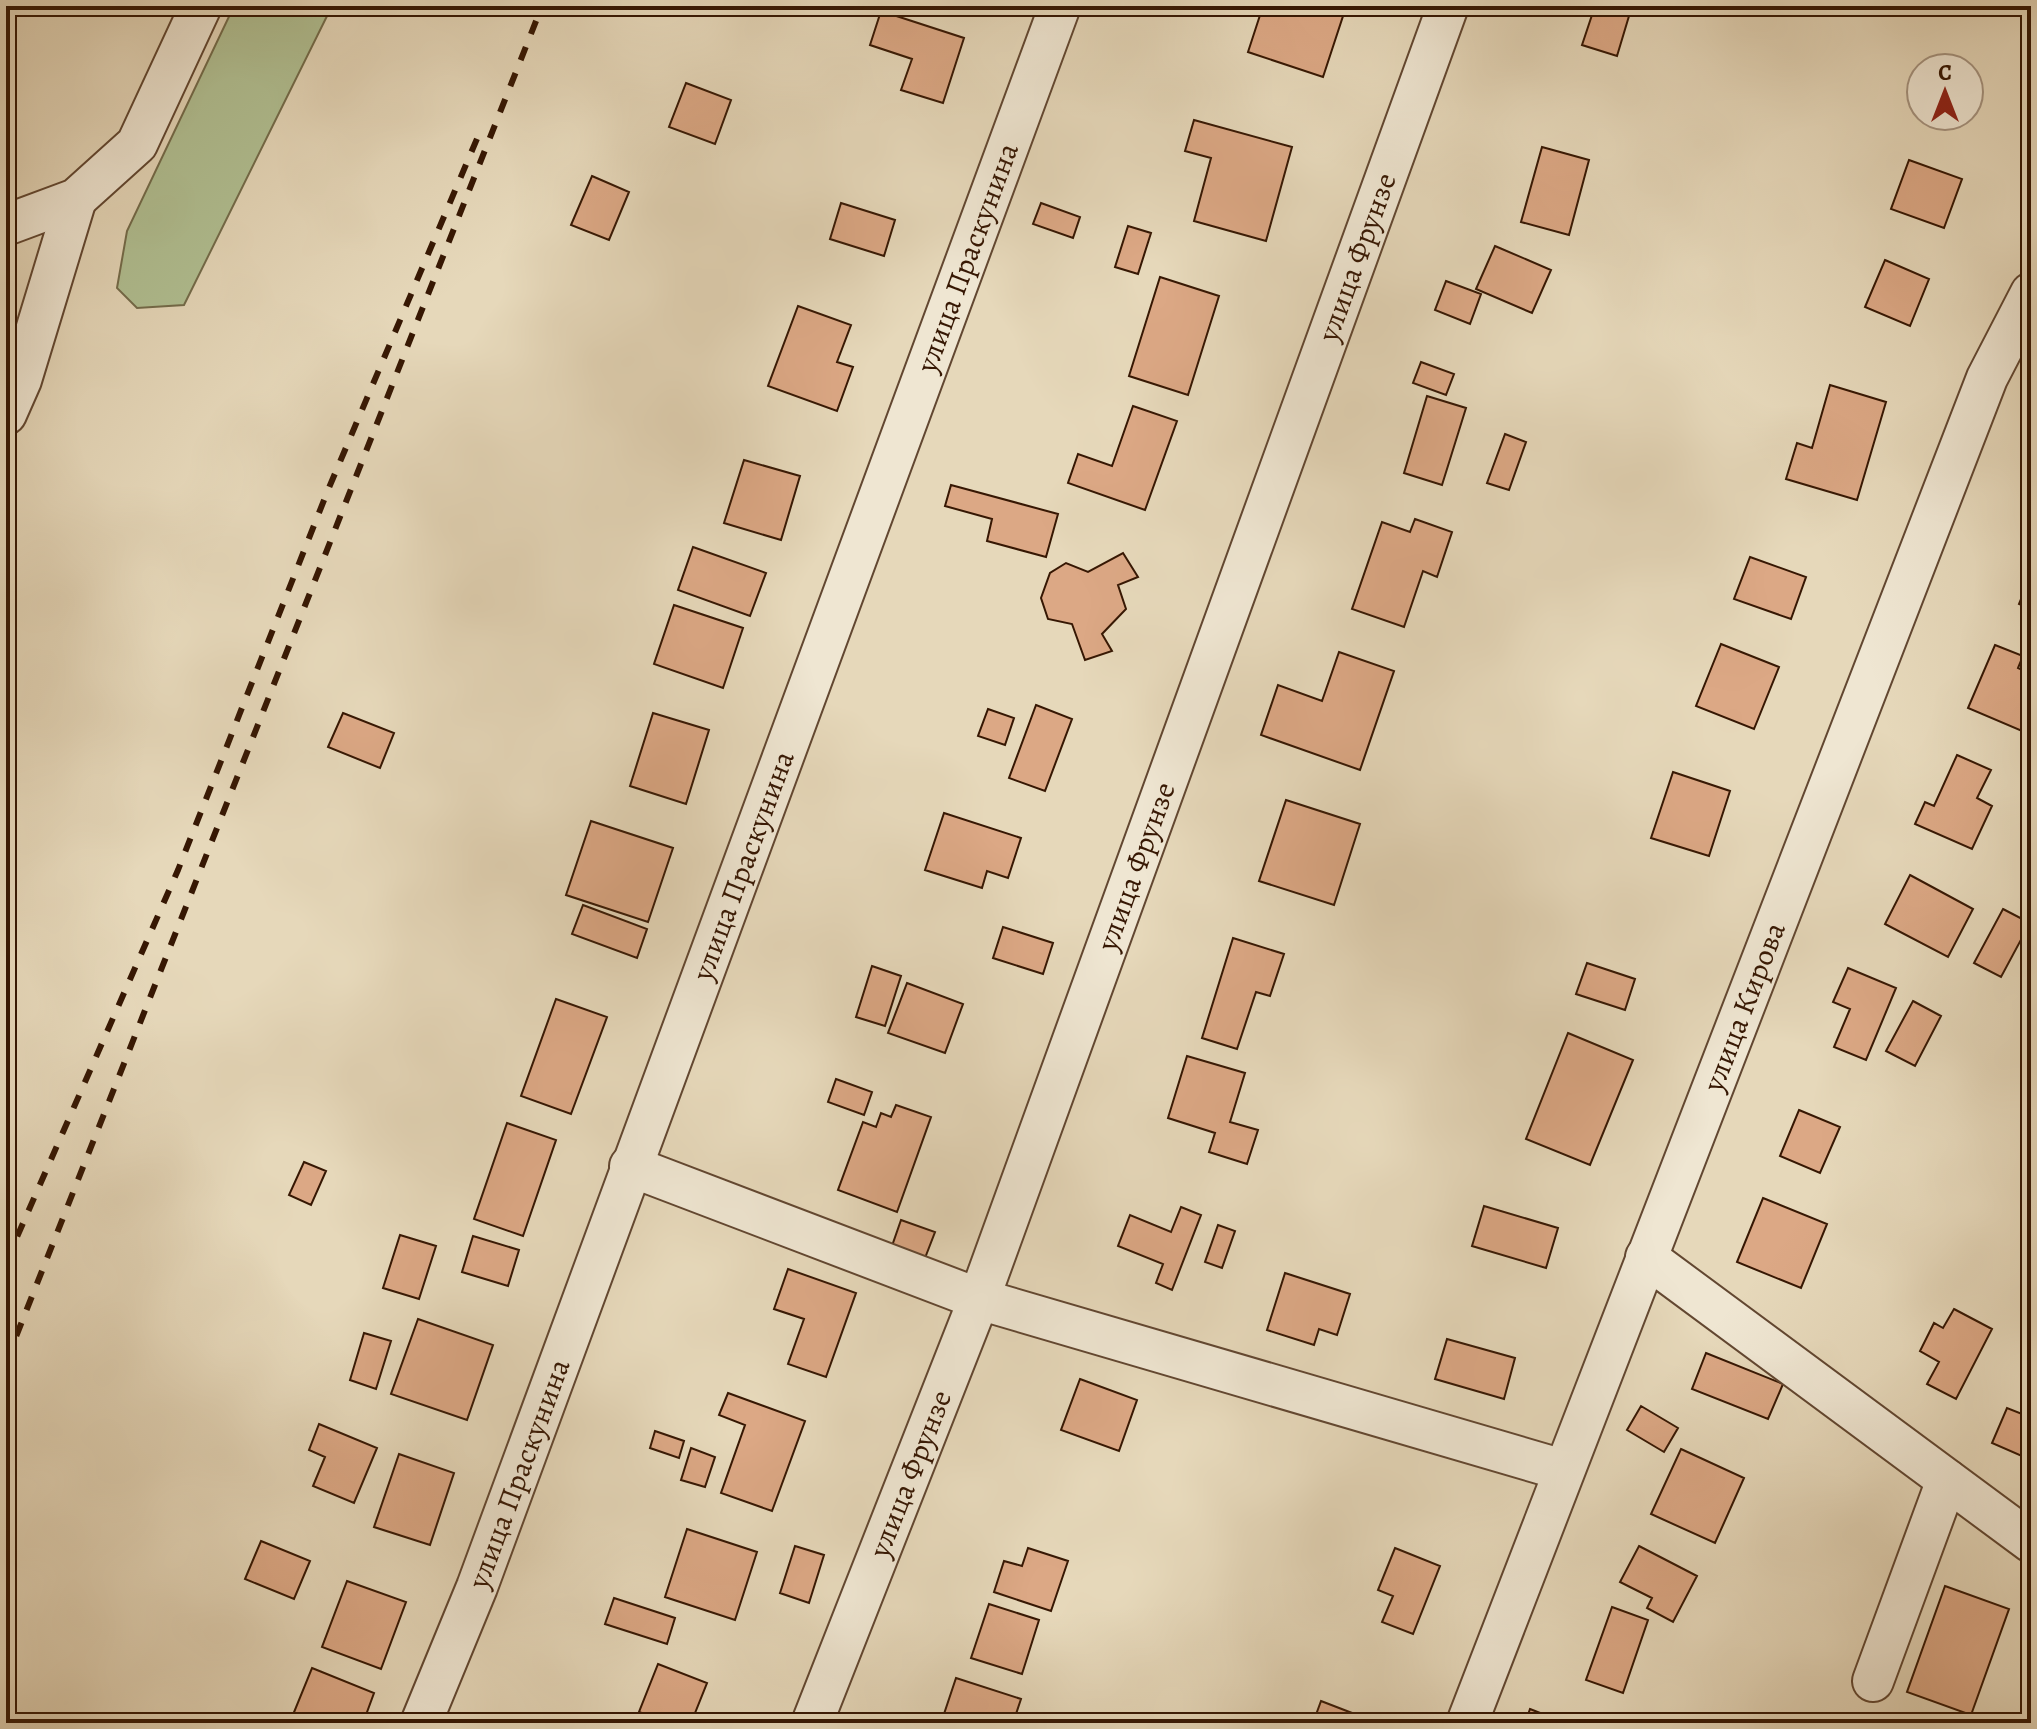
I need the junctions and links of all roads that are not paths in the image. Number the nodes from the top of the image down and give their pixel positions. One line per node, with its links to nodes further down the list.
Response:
1 (201, 6): 4 (street)
2 (1060, 6): 8 (street, улица Праскунина)
3 (1448, 6): 10 (street, улица Фрунзе)
4 (76, 199): 5 (street); 7 (street)
5 (6, 225)
6 (2031, 293): 9 (street, улица Кирова)
7 (6, 414)
8 (630, 1166): 10 (street); 15 (street, улица Праскунина)
9 (1646, 1257): 11 (street, улица Кирова); 12 (street)
10 (979, 1299): 11 (street); 16 (street, улица Фрунзе)
11 (1563, 1470): 17 (street, улица Кирова)
12 (1947, 1480): 13 (street); 14 (street)
13 (2031, 1542)
14 (1873, 1681)
15 (421, 1723)
16 (812, 1723)
17 (1467, 1723)

